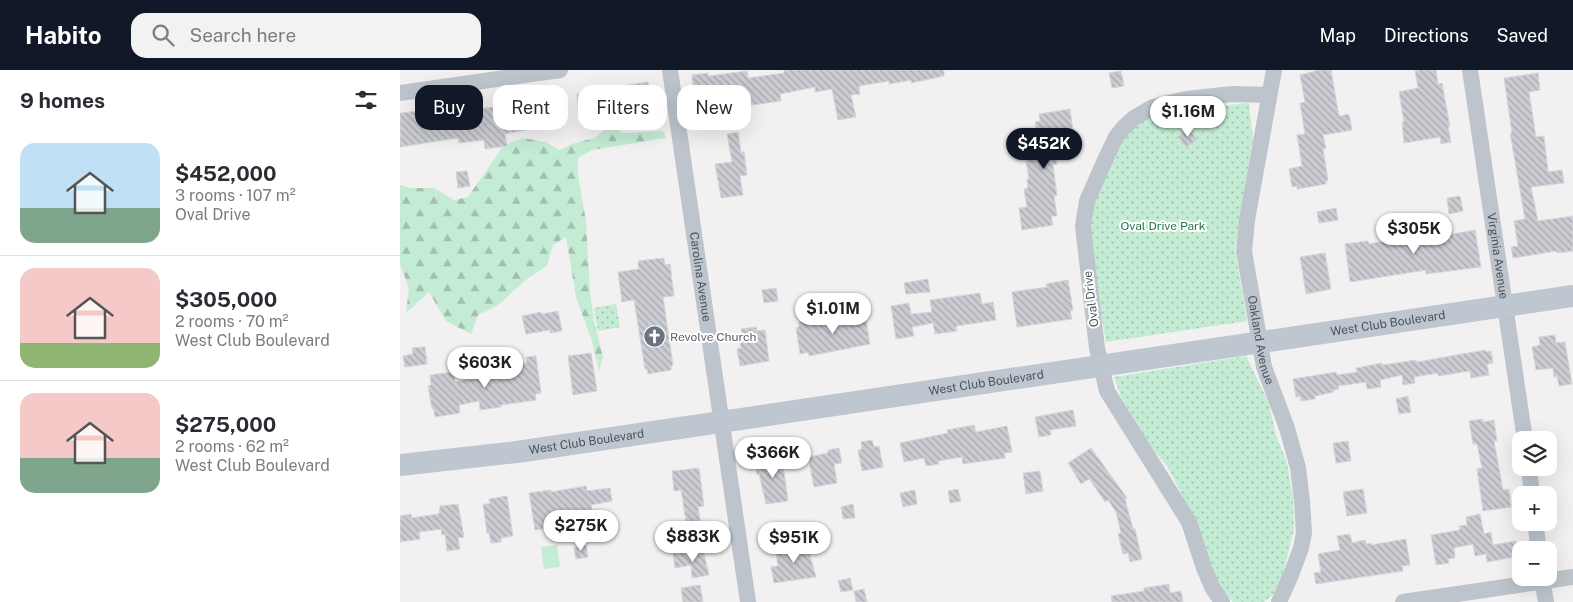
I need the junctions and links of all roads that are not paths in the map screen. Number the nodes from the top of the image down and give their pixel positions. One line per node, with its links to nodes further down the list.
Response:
1 (560, 70): 5 (street)
2 (670, 70): 12 (street, Carolina Avenue)
3 (1274, 70): 7 (street, Oakland Avenue)
4 (1470, 70): 9 (street, Virginia Avenue)
5 (458, 77): 6 (street)
6 (400, 93)
7 (1269, 96): 10 (street, Oakland Avenue); 11 (street, Oval Drive)
8 (1573, 296): 9 (street, West Club Boulevard)
9 (1505, 306): 10 (street, West Club Boulevard); 13 (street, Virginia Avenue)
10 (1260, 342): 11 (street, West Club Boulevard); 21 (street, Oakland Avenue)
11 (1100, 365): 12 (street, West Club Boulevard); 20 (street, Oval Drive)
12 (721, 422): 14 (street, West Club Boulevard); 19 (street, Carolina Avenue)
13 (1524, 431)
14 (400, 465)
15 (1573, 577): 16 (street)
16 (1557, 579)
17 (1512, 585): 22 (street)
18 (1544, 586): 23 (street)
19 (748, 602)
20 (1222, 602)
21 (1279, 602)
22 (1404, 602)
23 (1546, 602)

